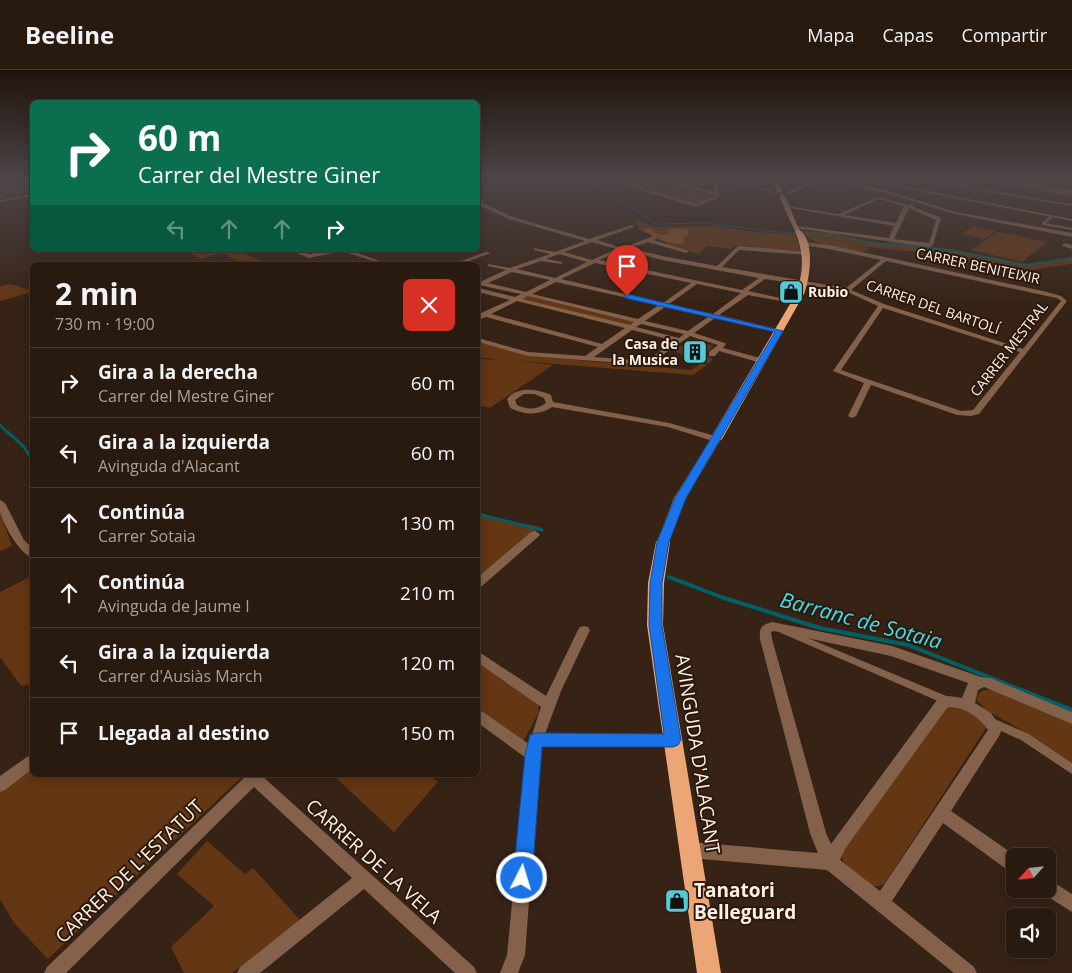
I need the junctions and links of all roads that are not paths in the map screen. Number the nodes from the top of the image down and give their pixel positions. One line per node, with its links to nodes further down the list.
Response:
1 (521, 219): 14 (street, CARRER DEL BARTOLÍ)
2 (793, 219): 11 (main road)
3 (864, 219): 8 (street)
4 (900, 219): 8 (street)
5 (939, 219): 13 (street)
6 (993, 219): 10 (street)
7 (1049, 219): 10 (street)
8 (897, 225): 13 (street)
9 (632, 226): 14 (street)
10 (1071, 232)
11 (801, 236): 13 (street); 17 (street, CARRER BENITEIXIR); 17 (street, CARRER BENITEIXIR); 26 (highway)
12 (654, 238): 15 (street)
13 (891, 239)
14 (590, 240): 20 (street, CARRER DEL BARTOLÍ); 25 (street)
15 (647, 240): 20 (street); 29 (street)
16 (1064, 245): 18 (street)
17 (829, 247): 28 (street, CARRER BENITEIXIR)
18 (1072, 247)
19 (536, 249): 25 (street)
20 (622, 249): 29 (street, CARRER DEL BARTOLÍ); 30 (street)
21 (298, 252): 22 (street)
22 (331, 252)
23 (348, 252): 31 (street)
24 (488, 253): 32 (street)
25 (556, 253): 27 (street); 30 (street)
26 (807, 254): 35 (street); 44 (highway)
27 (540, 259): 33 (street); 36 (street)
28 (885, 259): 48 (street); 51 (street, CARRER BENITEIXIR)
29 (672, 260): 35 (street, CARRER DEL BARTOLÍ)
30 (594, 261): 39 (street); 42 (street)
31 (378, 262)
32 (462, 262)
33 (560, 263)
34 (490, 265): 36 (street)
35 (719, 268): 41 (street, CARRER DEL BARTOLÍ)
36 (511, 270): 40 (street); 45 (street)
37 (668, 270): 39 (street)
38 (544, 272): 40 (street)
39 (660, 275): 43 (street)
40 (535, 276): 42 (street)
41 (764, 276): 44 (street, CARRER DEL BARTOLÍ); 49 (street)
42 (555, 280): 50 (street); 54 (street)
43 (696, 282): 49 (street); 54 (street)
44 (805, 283): 48 (street, CARRER DEL BARTOLÍ); 53 (highway)
45 (480, 284)
46 (480, 284): 50 (street)
47 (480, 290): 52 (street)
48 (847, 290): 55 (street, CARRER DEL BARTOLÍ)
49 (744, 292): 53 (street); 58 (street)
50 (527, 294): 52 (street); 60 (street)
51 (1062, 298): 68 (street, CARRER MESTRAL)
52 (516, 299): 57 (street); 61 (street)
53 (796, 304): 62 (highway)
54 (663, 305): 58 (street); 60 (street)
55 (882, 305): 68 (street, CARRER DEL BARTOLÍ); 72 (street)
56 (480, 313): 57 (street)
57 (485, 314): 59 (street); 66 (street)
58 (714, 316): 62 (street); 63 (street)
59 (480, 317)
60 (639, 321): 61 (street); 63 (street)
61 (630, 328): 64 (street); 66 (street)
62 (779, 331): 71 (highway)
63 (690, 334): 64 (street); 67 (street)
64 (681, 340): 70 (street)
65 (480, 341): 70 (street)
66 (604, 346): 70 (street)
67 (719, 348): 69 (street); 71 (street)
68 (1023, 351): 72 (street, CARRER MESTRAL)
69 (712, 354)
70 (586, 358)
71 (761, 361): 75 (highway)
72 (868, 383): 74 (street)
73 (550, 404): 75 (street)
74 (852, 416)
75 (716, 439): 78 (main road)
76 (0, 503): 79 (street)
77 (535, 534): 80 (street)
78 (663, 542): 92 (highway, AVINGUDA D'ALACANT)
79 (30, 552)
80 (480, 581)
81 (769, 627): 84 (street); 85 (street); 101 (street)
82 (584, 630): 86 (street)
83 (480, 658): 86 (street)
84 (980, 682): 87 (street); 89 (street)
85 (948, 701): 87 (street); 101 (street)
86 (548, 705): 91 (street)
87 (969, 707): 90 (street)
88 (480, 717): 93 (street)
89 (1072, 718)
90 (990, 720): 95 (street); 98 (street)
91 (536, 740): 92 (street); 93 (street)
92 (673, 740): 99 (highway, AVINGUDA D'ALACANT)
93 (533, 755): 109 (street)
94 (30, 762): 97 (street)
95 (1072, 768)
96 (253, 777): 102 (street, CARRER DE LA VELA); 106 (street, CARRER DE L'ESTATUT)
97 (0, 785)
98 (941, 814): 100 (street); 104 (street)
99 (690, 850): 101 (street); 110 (highway, AVINGUDA D'ALACANT)
100 (1006, 858)
101 (830, 862): 104 (street)
102 (362, 878): 107 (street); 108 (street, CARRER DE LA VELA)
103 (1056, 893): 105 (street)
104 (881, 904): 111 (street)
105 (1072, 904)
106 (53, 973)
107 (246, 973)
108 (468, 973)
109 (509, 973)
110 (709, 973)
111 (968, 973)

